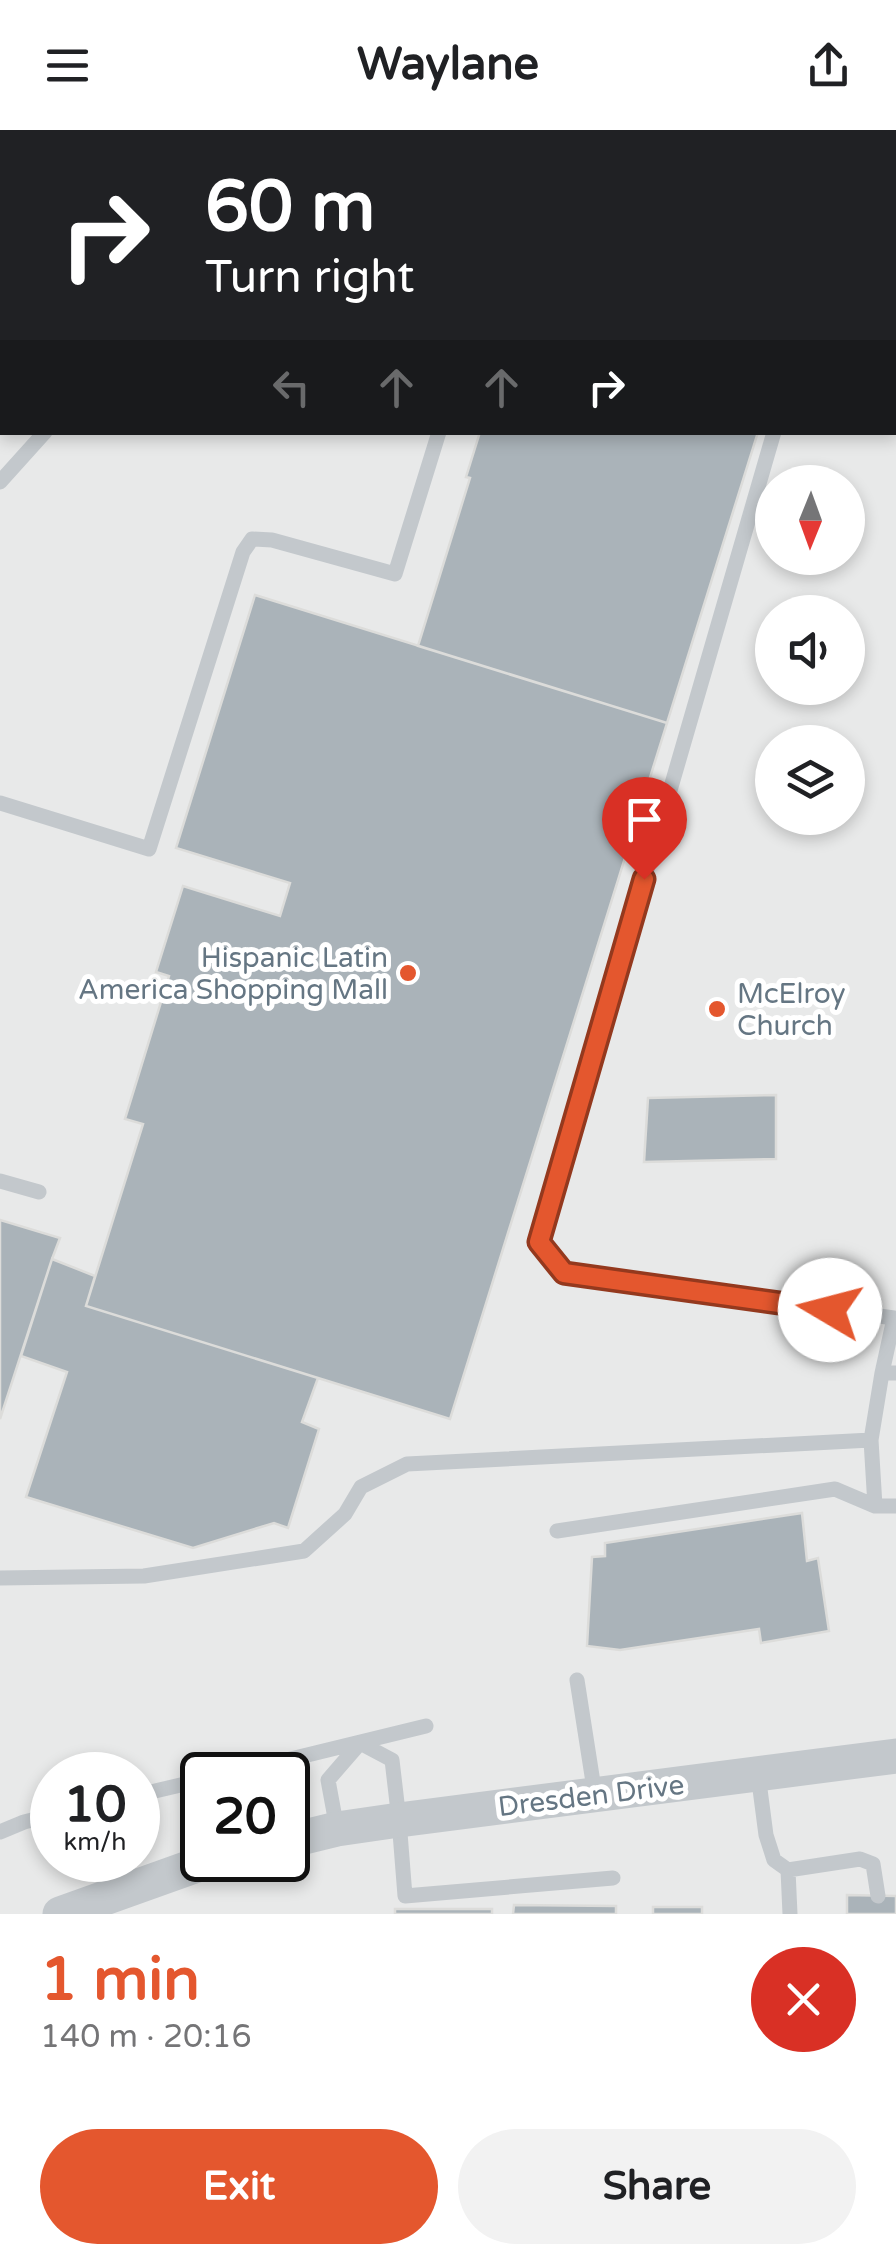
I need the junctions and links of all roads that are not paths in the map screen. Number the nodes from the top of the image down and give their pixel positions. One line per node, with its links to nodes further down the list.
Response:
1 (41, 435): 4 (lane)
2 (438, 435): 5 (lane)
3 (773, 435): 8 (lane)
4 (0, 482)
5 (0, 803)
6 (0, 1181): 7 (lane)
7 (38, 1192)
8 (889, 1373): 9 (lane)
9 (871, 1440): 10 (lane); 13 (lane)
10 (874, 1506): 11 (lane); 12 (lane)
11 (896, 1506)
12 (557, 1532)
13 (0, 1578)
14 (577, 1680): 20 (lane)
15 (426, 1726): 16 (lane)
16 (360, 1742): 17 (lane); 21 (lane); 23 (lane)
17 (310, 1754)
18 (896, 1756): 19 (street, Dresden Drive)
19 (758, 1774): 20 (street, Dresden Drive); 26 (lane)
20 (595, 1795): 21 (street, Dresden Drive)
21 (400, 1820): 23 (street, Dresden Drive); 28 (lane)
22 (30, 1821): 24 (lane)
23 (337, 1829): 25 (street, Dresden Drive)
24 (0, 1832)
25 (310, 1836)
26 (788, 1870): 29 (lane); 31 (lane)
27 (180, 1871): 30 (street)
28 (613, 1878)
29 (878, 1896)
30 (60, 1914)
31 (790, 1914)

